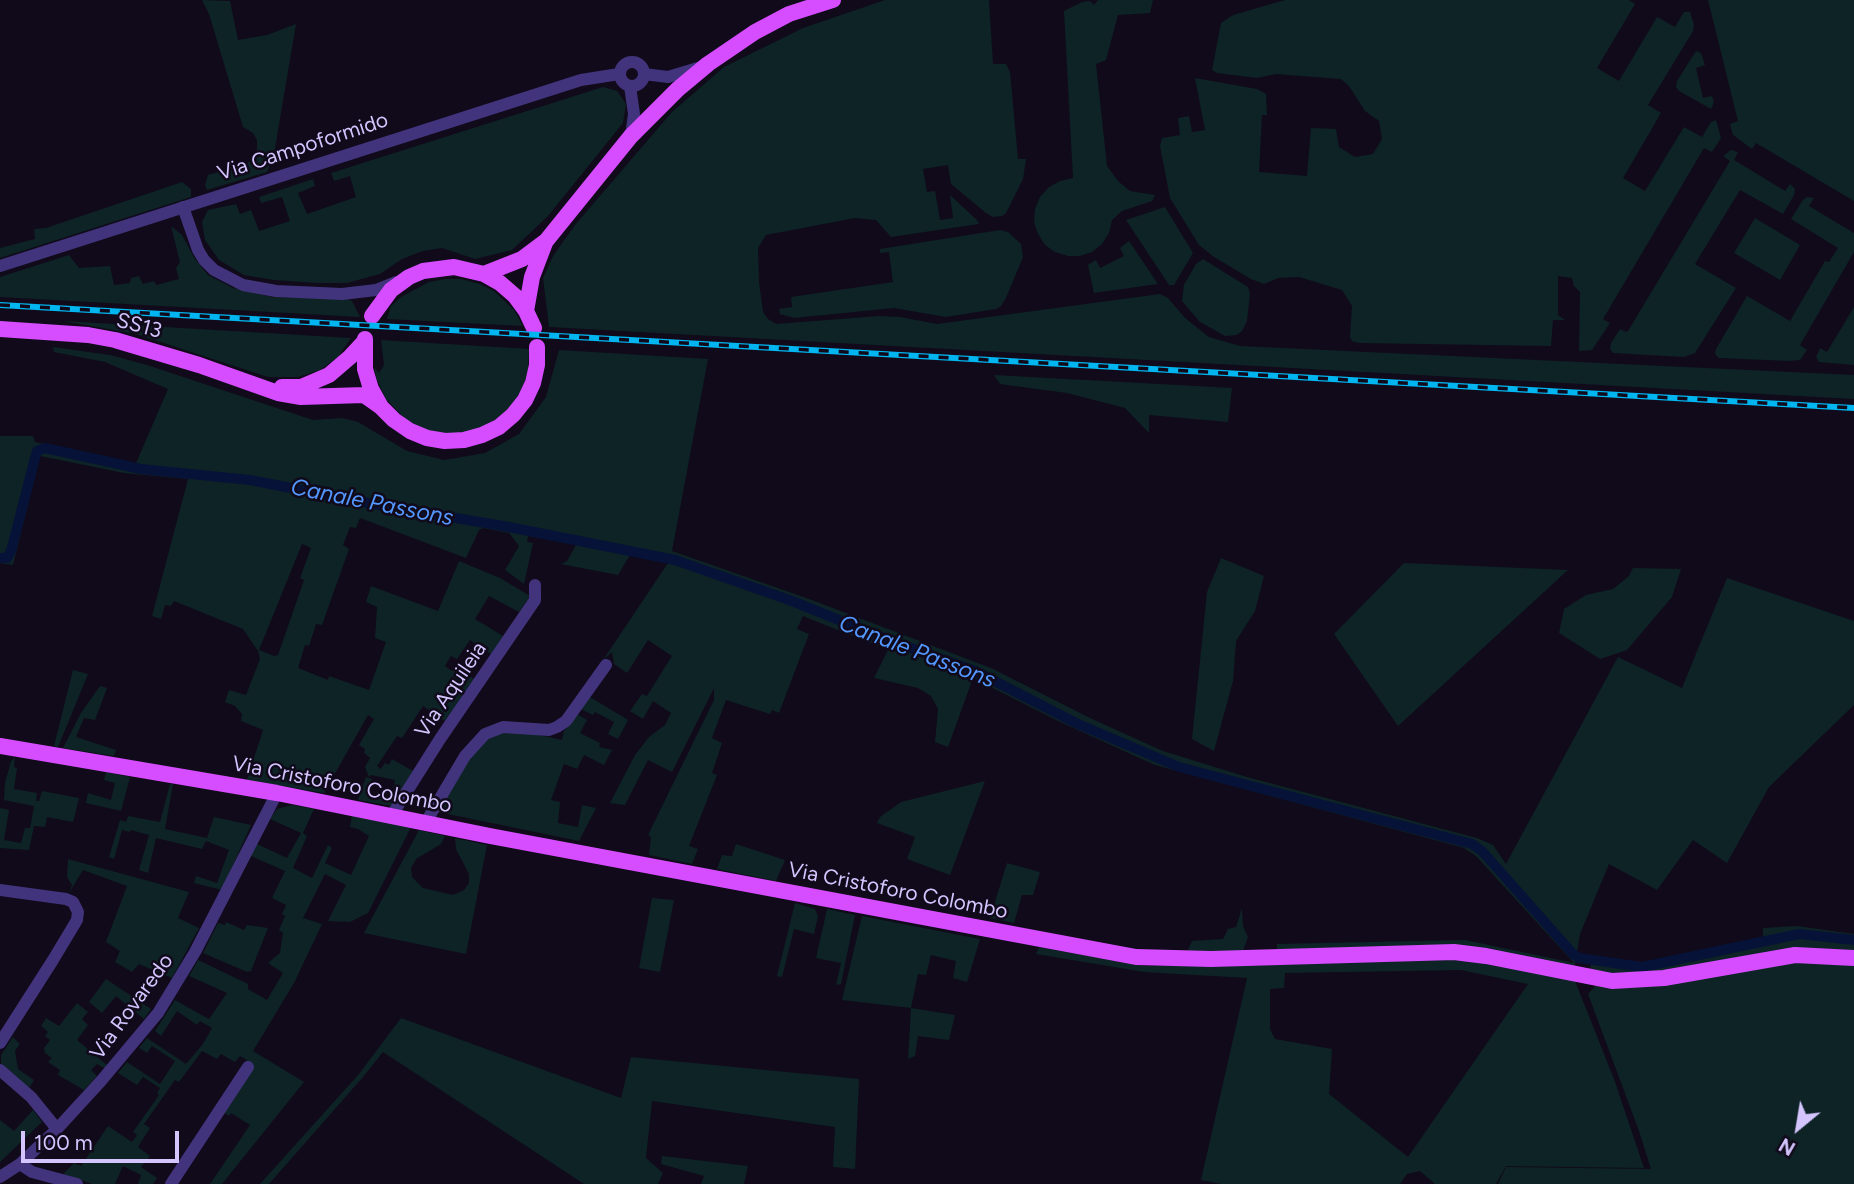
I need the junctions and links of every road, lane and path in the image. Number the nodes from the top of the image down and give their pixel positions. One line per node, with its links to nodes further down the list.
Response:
1 (833, 0): 2 (main road)
2 (708, 64): 4 (street); 6 (main road)
3 (619, 74): 4 (street, Via Campoformido); 5 (street); 7 (street, Via Campoformido)
4 (644, 74): 5 (street)
5 (630, 86): 6 (street)
6 (631, 136): 8 (main road)
7 (183, 207): 9 (street, Via Campoformido); 11 (street)
8 (546, 241): 10 (main road); 12 (main road)
9 (0, 266)
10 (484, 274): 11 (main road); 12 (main road)
11 (409, 277): 13 (main road)
12 (526, 311): 14 (main road)
13 (372, 316)
14 (534, 328)
15 (0, 329): 17 (main road, SS13 / SS13)
16 (537, 346): 18 (main road, SS13)
17 (262, 388): 18 (main road, SS13); 18 (main road, SS13)
18 (381, 407)
19 (535, 585): 23 (street, Via Aquileia)
20 (606, 665): 24 (street)
21 (0, 746): 22 (main road, Via Cristoforo Colombo)
22 (277, 793): 23 (main road, Via Cristoforo Colombo); 30 (street, Via Rovaredo)
23 (392, 815): 24 (main road, Via Cristoforo Colombo)
24 (426, 822): 26 (main road, Via Cristoforo Colombo)
25 (0, 890): 27 (street)
26 (1854, 958)
27 (0, 1043)
28 (248, 1067): 34 (street)
29 (0, 1070): 30 (street)
30 (57, 1129): 31 (street, Via Rovaredo)
31 (20, 1164): 32 (street, Via Rovaredo); 33 (street)
32 (0, 1177)
33 (77, 1184)
34 (171, 1184)

